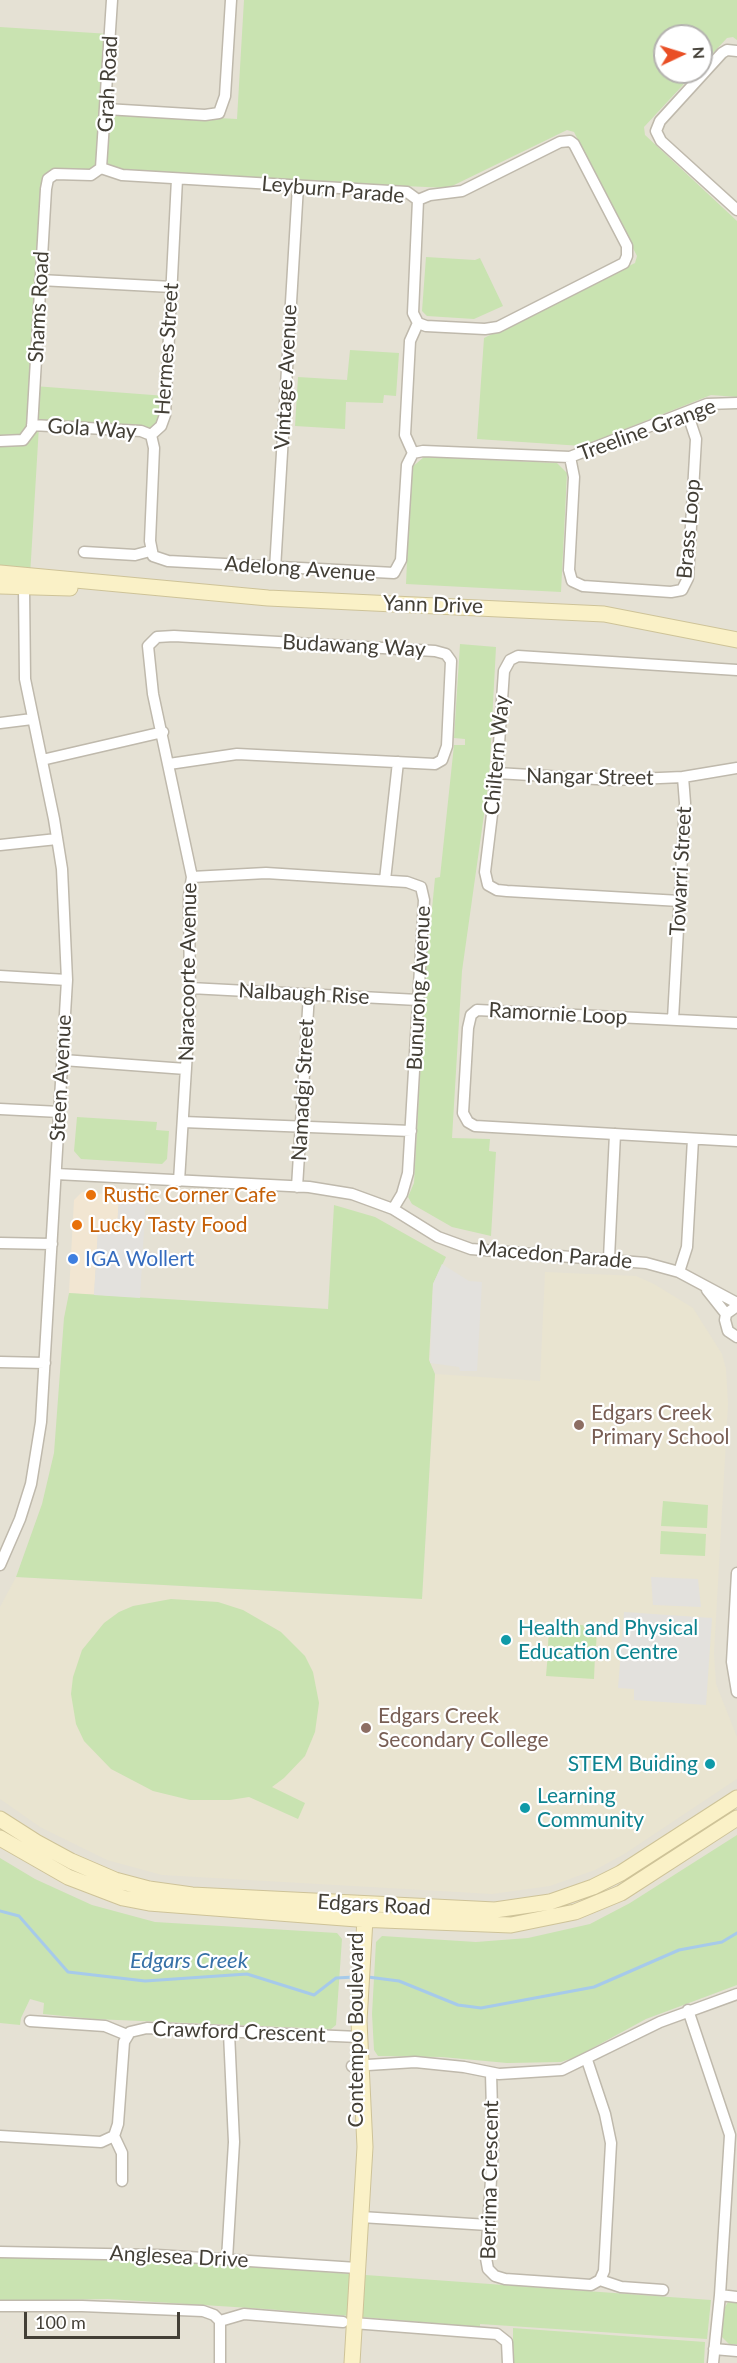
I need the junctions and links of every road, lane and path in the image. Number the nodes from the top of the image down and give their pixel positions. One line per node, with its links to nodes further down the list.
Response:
1 (112, 0): 4 (street, Grah Road)
2 (231, 0): 4 (street)
3 (737, 51): 10 (street)
4 (106, 110): 5 (street, Grah Road)
5 (101, 168): 6 (street, Leyburn Parade); 7 (street, Leyburn Parade)
6 (51, 176): 11 (street, Shams Road)
7 (177, 178): 8 (street, Leyburn Parade); 12 (street, Hermes Street)
8 (298, 186): 9 (street, Leyburn Parade); 23 (street, Vintage Avenue)
9 (418, 200): 13 (street, Adelong Avenue); 13 (street, Leyburn Parade)
10 (737, 210)
11 (40, 280): 12 (street); 16 (street, Shams Road)
12 (172, 287): 17 (street, Hermes Street)
13 (418, 323): 19 (street, Adelong Avenue)
14 (737, 403): 15 (street, Treeline Grange)
15 (687, 412): 20 (street, Treeline Grange); 20 (street, Brass Loop)
16 (32, 425): 17 (street, Gola Way); 18 (street, Shams Road)
17 (151, 435): 21 (street, Hermes Street)
18 (0, 441)
19 (413, 453): 20 (street, Treeline Grange); 23 (street, Adelong Avenue)
20 (570, 457)
21 (150, 551): 22 (street); 23 (street, Adelong Avenue)
22 (84, 552)
23 (275, 568)
24 (0, 573): 26 (street, Yann Drive)
25 (0, 586): 27 (street, Yann Drive)
26 (127, 586): 27 (street, Yann Drive); 28 (street, Yann Drive)
27 (24, 588): 30 (street, Steen Avenue)
28 (737, 640)
29 (737, 670): 37 (street, Chiltern Way)
30 (32, 719): 31 (street); 33 (street, Steen Avenue)
31 (0, 723)
32 (163, 732): 33 (street); 34 (street, Budawang Way); 35 (street, Budawang Way)
33 (42, 760): 39 (street, Steen Avenue)
34 (398, 762): 35 (street, Budawang Way); 42 (street)
35 (170, 764): 41 (street, Naracoorte Avenue)
36 (737, 768): 38 (street, Towarri Street)
37 (497, 774): 38 (street, Nangar Street); 43 (street, Chiltern Way)
38 (683, 777): 43 (street, Towarri Street)
39 (57, 839): 40 (street); 45 (street, Steen Avenue)
40 (0, 845)
41 (192, 877): 42 (street, Bunurong Avenue); 46 (street, Naracoorte Avenue)
42 (385, 880): 48 (street, Bunurong Avenue)
43 (680, 901): 49 (street, Towarri Street)
44 (0, 976): 45 (street)
45 (67, 980): 51 (street, Steen Avenue)
46 (190, 988): 47 (street, Nalbaugh Rise); 52 (street, Naracoorte Avenue)
47 (309, 994): 48 (street, Nalbaugh Rise); 56 (street, Namadgi Street)
48 (418, 1000): 57 (street, Bunurong Avenue)
49 (673, 1019): 50 (street, Ramornie Loop); 58 (street, Ramornie Loop)
50 (737, 1023)
51 (63, 1060): 52 (street); 54 (street, Steen Avenue)
52 (186, 1069): 55 (street, Naracoorte Avenue)
53 (0, 1109): 54 (street)
54 (60, 1112): 61 (street, Steen Avenue)
55 (183, 1122): 56 (street); 62 (street, Naracoorte Avenue)
56 (301, 1127): 57 (street); 63 (street, Namadgi Street)
57 (411, 1131): 64 (street, Bunurong Avenue)
58 (615, 1134): 59 (street, Ramornie Loop); 67 (street)
59 (693, 1139): 60 (street, Ramornie Loop); 68 (street)
60 (737, 1141)
61 (56, 1174): 62 (street, Macedon Parade); 66 (street, Steen Avenue)
62 (179, 1181): 63 (street, Macedon Parade)
63 (297, 1187): 64 (street, Macedon Parade)
64 (393, 1209): 67 (street, Macedon Parade)
65 (0, 1243): 66 (street)
66 (52, 1244): 74 (street, Steen Avenue)
67 (609, 1258): 68 (street, Macedon Parade)
68 (679, 1272): 69 (street, Macedon Parade)
69 (702, 1286): 70 (street, Macedon Parade); 71 (street, Macedon Parade)
70 (737, 1305): 71 (street)
71 (726, 1314): 72 (street, Macedon Parade)
72 (737, 1337)
73 (0, 1362): 74 (street)
74 (45, 1363): 75 (street, Steen Avenue)
75 (0, 1565)
76 (737, 1574): 77 (street)
77 (737, 1692)
78 (737, 1798): 82 (street, Edgars Road)
79 (737, 1818): 82 (street, Edgars Road)
80 (0, 1819): 82 (street, Edgars Road)
81 (0, 1838): 82 (street, Edgars Road)
82 (361, 1914): 88 (street, Contempo Boulevard)
83 (737, 1994): 84 (street)
84 (688, 2010): 89 (street); 92 (street)
85 (30, 2021): 87 (street)
86 (230, 2033): 87 (street, Crawford Crescent); 88 (street, Crawford Crescent); 99 (street)
87 (127, 2035): 94 (street, Crawford Crescent)
88 (356, 2036): 90 (street, Contempo Boulevard)
89 (587, 2060): 91 (street); 101 (street)
90 (356, 2065): 91 (street); 96 (street, Contempo Boulevard); 100 (street, Contempo Boulevard)
91 (491, 2073): 97 (street, Berrima Crescent)
92 (733, 2135): 103 (street)
93 (0, 2136): 94 (street)
94 (114, 2136): 95 (street, Crawford Crescent)
95 (122, 2181)
96 (361, 2217): 97 (street); 100 (street, Contempo Boulevard)
97 (488, 2225): 101 (street, Berrima Crescent)
98 (0, 2252): 99 (street, Anglesea Drive)
99 (227, 2259): 100 (street, Anglesea Drive)
100 (352, 2268): 107 (street, Contempo Boulevard)
101 (600, 2280): 102 (street)
102 (663, 2290)
103 (720, 2295): 104 (street); 108 (street)
104 (737, 2296)
105 (0, 2306): 106 (street)
106 (220, 2321): 107 (street); 110 (street)
107 (348, 2322): 111 (street, Contempo Boulevard); 112 (street, Contempo Boulevard); 113 (street)
108 (714, 2349): 109 (street); 114 (street)
109 (737, 2351)
110 (220, 2363)
111 (342, 2363)
112 (352, 2363)
113 (508, 2363)
114 (713, 2363)

